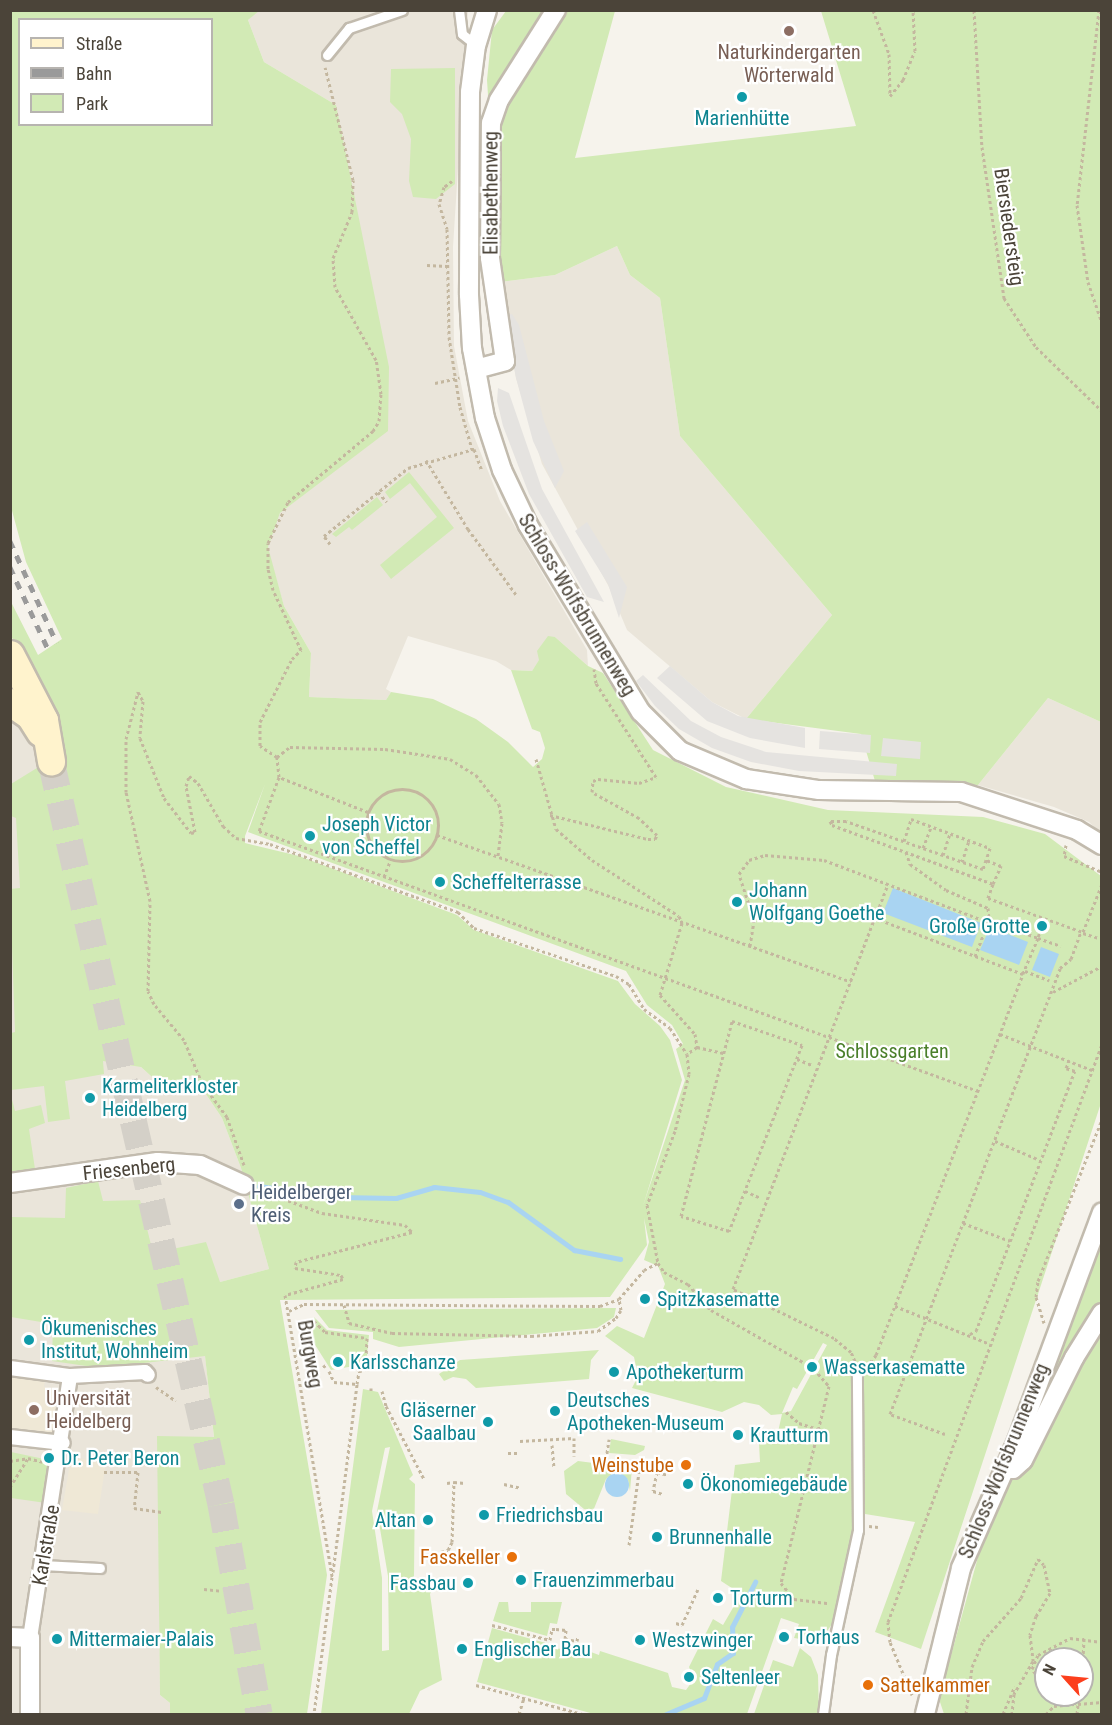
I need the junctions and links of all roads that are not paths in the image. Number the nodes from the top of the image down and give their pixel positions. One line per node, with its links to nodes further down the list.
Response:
1 (402, 10): 6 (lane)
2 (459, 10): 5 (lane)
3 (487, 10): 5 (street, Schloss-Wolfsbrunnenweg)
4 (556, 10): 7 (street, Elisabethenweg)
5 (476, 45): 7 (street, Schloss-Wolfsbrunnenweg)
6 (327, 55)
7 (467, 372): 10 (street, Schloss-Wolfsbrunnenweg)
8 (10, 654): 9 (main road)
9 (10, 702)
10 (1101, 845)
11 (10, 1183): 12 (street, Friesenberg)
12 (243, 1186)
13 (1101, 1212): 21 (street, Schloss-Wolfsbrunnenweg)
14 (1101, 1313): 21 (street)
15 (10, 1368): 18 (street)
16 (856, 1374): 28 (lane)
17 (148, 1375): 18 (street)
18 (70, 1377): 20 (street, Karlstraße)
19 (10, 1437): 20 (street)
20 (63, 1443): 22 (street, Karlstraße)
21 (1005, 1468): 26 (street, Schloss-Wolfsbrunnenweg)
22 (42, 1565): 23 (lane); 25 (street, Karlstraße)
23 (100, 1568)
24 (10, 1637): 25 (street)
25 (30, 1638): 27 (street, Karlstraße)
26 (926, 1710)
27 (30, 1714)
28 (824, 1714)

